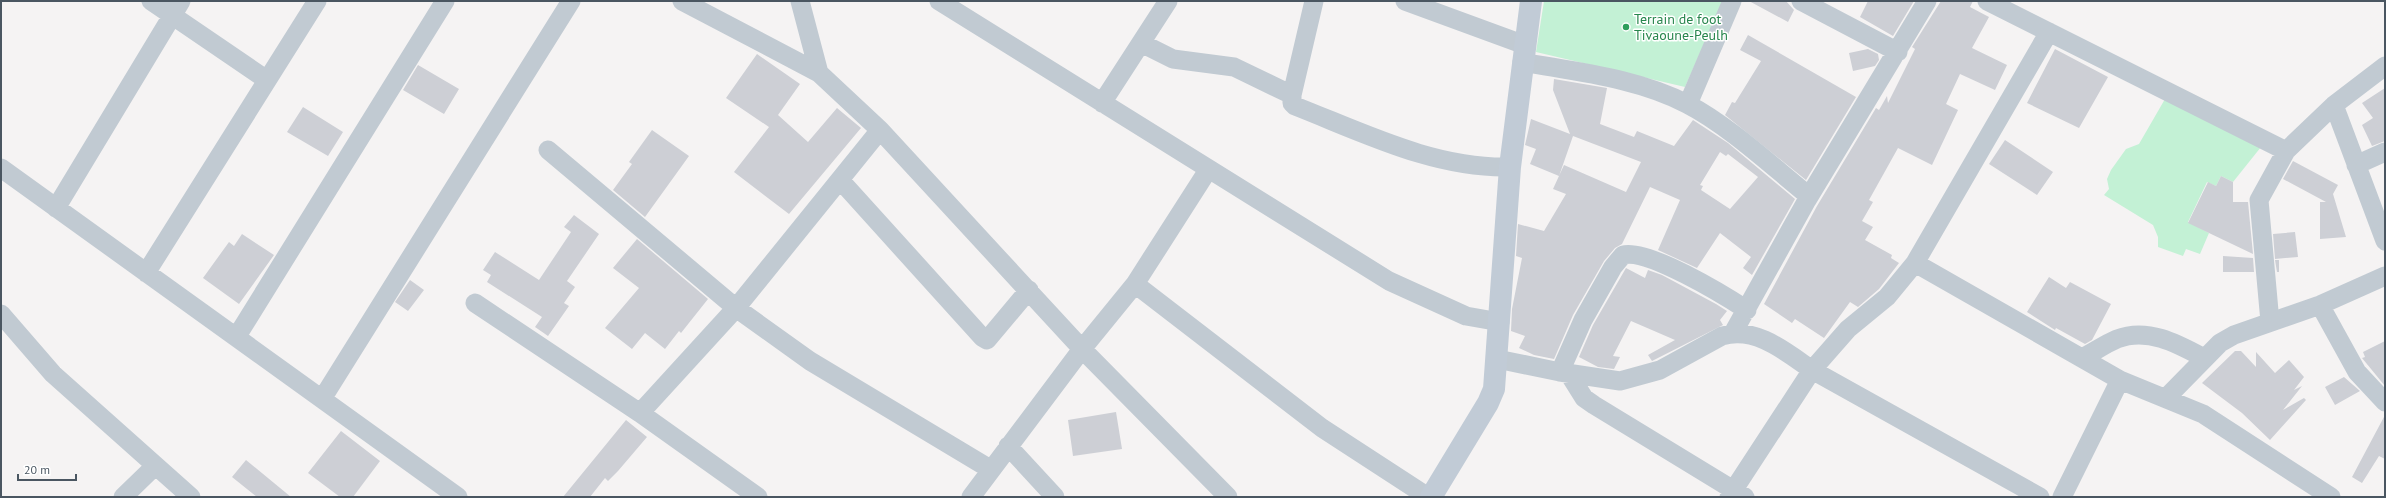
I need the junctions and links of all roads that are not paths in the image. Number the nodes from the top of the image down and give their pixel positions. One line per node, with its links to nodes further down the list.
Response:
1 (151, 1): 16 (street)
2 (317, 1): 23 (street)
3 (445, 1): 53 (street)
4 (572, 1): 62 (street)
5 (682, 1): 22 (street)
6 (800, 1): 22 (street)
7 (939, 1): 25 (street)
8 (1168, 1): 18 (street)
9 (1314, 1): 24 (street)
10 (1405, 1): 20 (street)
11 (1531, 1): 20 (street)
12 (1732, 1): 26 (street)
13 (1800, 1): 19 (street)
14 (1927, 1): 19 (street)
15 (1987, 1): 17 (street)
16 (176, 9): 23 (street); 38 (street)
17 (2049, 32): 30 (street); 40 (street)
18 (1141, 43): 24 (street); 25 (street)
19 (1898, 52): 37 (street)
20 (1524, 54): 26 (street); 33 (street)
21 (2385, 66): 27 (street)
22 (819, 72): 28 (street)
23 (267, 80): 41 (street)
24 (1292, 96): 33 (street)
25 (1102, 103): 35 (street)
26 (1688, 104): 37 (street)
27 (2334, 105): 30 (street); 32 (street)
28 (880, 130): 36 (street); 44 (street)
29 (548, 150): 47 (street)
30 (2286, 151): 51 (street)
31 (2385, 152): 32 (street)
32 (2356, 165): 39 (street)
33 (1510, 167): 50 (street)
34 (1, 168): 38 (street)
35 (1208, 170): 43 (street); 50 (street)
36 (841, 181): 44 (street); 47 (street)
37 (1809, 196): 48 (street)
38 (56, 208): 41 (street)
39 (2385, 241)
40 (1915, 263): 55 (street); 58 (street)
41 (146, 273): 53 (street)
42 (2385, 276): 46 (street)
43 (1135, 284): 54 (street); 76 (street)
44 (1029, 290): 54 (street)
45 (475, 303): 64 (street)
46 (2320, 305): 51 (street); 63 (street)
47 (736, 308): 64 (street); 67 (street)
48 (1746, 310): 52 (street); 59 (street)
49 (1, 314): 66 (street)
50 (1500, 322): 57 (street)
51 (2270, 322): 56 (street)
52 (1732, 333): 58 (street); 59 (street)
53 (237, 336): 62 (street)
54 (1082, 349): 65 (street); 75 (street)
55 (2082, 358): 56 (street); 60 (street)
56 (2204, 358): 61 (street)
57 (1497, 359): 59 (street); 76 (street)
58 (1812, 370): 68 (street); 77 (street)
59 (1564, 373): 68 (street)
60 (2120, 380): 61 (street); 78 (street)
61 (2166, 398): 79 (street)
62 (322, 399): 71 (street)
63 (2385, 402)
64 (640, 413): 72 (street)
65 (1008, 446): 67 (street); 74 (street)
66 (155, 466): 69 (street); 70 (street)
67 (990, 469): 73 (street)
68 (1736, 495)
69 (123, 497)
70 (191, 497)
71 (458, 497)
72 (758, 497)
73 (971, 497)
74 (1055, 497)
75 (1228, 497)
76 (1430, 497)
77 (2040, 497)
78 (2062, 497)
79 (2331, 497)

